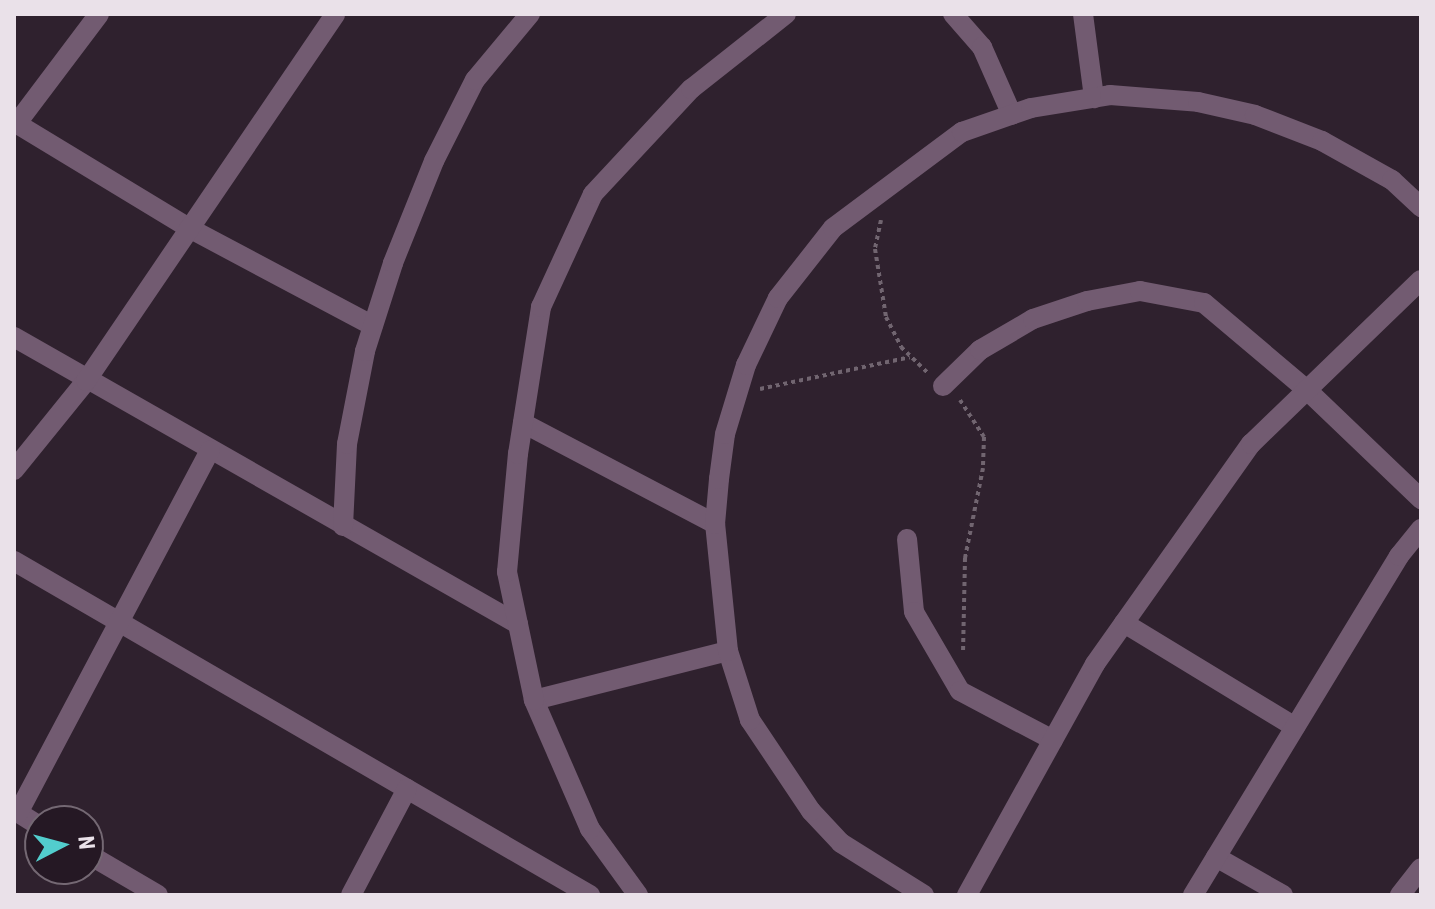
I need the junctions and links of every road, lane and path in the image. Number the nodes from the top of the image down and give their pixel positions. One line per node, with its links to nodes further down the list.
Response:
1 (99, 14): 9 (street)
2 (335, 14): 12 (street)
3 (530, 14): 14 (street)
4 (786, 14): 21 (street)
5 (953, 14): 8 (street)
6 (1083, 14): 7 (street)
7 (1094, 98): 8 (street); 10 (street)
8 (1012, 115): 20 (street)
9 (15, 122): 12 (street)
10 (1421, 207)
11 (885, 210): 16 (path)
12 (189, 228): 14 (street); 17 (street)
13 (1421, 280): 19 (street)
14 (373, 326): 26 (street)
15 (14, 337): 17 (street)
16 (910, 357): 18 (path); 20 (path)
17 (86, 381): 22 (street); 23 (street)
18 (943, 386): 19 (street); 34 (path)
19 (1307, 390): 24 (street); 31 (street)
20 (737, 394): 25 (street)
21 (523, 423): 25 (street); 32 (street)
22 (210, 451): 26 (street); 30 (street)
23 (14, 470)
24 (1421, 499)
25 (715, 524): 33 (street)
26 (343, 526): 32 (street)
27 (1421, 529): 36 (street)
28 (907, 539): 37 (street)
29 (14, 561): 30 (street)
30 (120, 622): 38 (street); 39 (street)
31 (1124, 623): 36 (street); 37 (street)
32 (518, 624): 35 (street)
33 (728, 651): 35 (street); 47 (street)
34 (964, 661)
35 (534, 700): 46 (street)
36 (1295, 727): 40 (street)
37 (1053, 740): 48 (street)
38 (407, 789): 44 (street); 45 (street)
39 (16, 811)
40 (1216, 857): 49 (street); 50 (street)
41 (104, 863): 43 (street)
42 (1421, 868): 51 (street)
43 (158, 895)
44 (351, 895)
45 (590, 895)
46 (638, 895)
47 (924, 895)
48 (967, 895)
49 (1193, 895)
50 (1283, 895)
51 (1400, 895)

